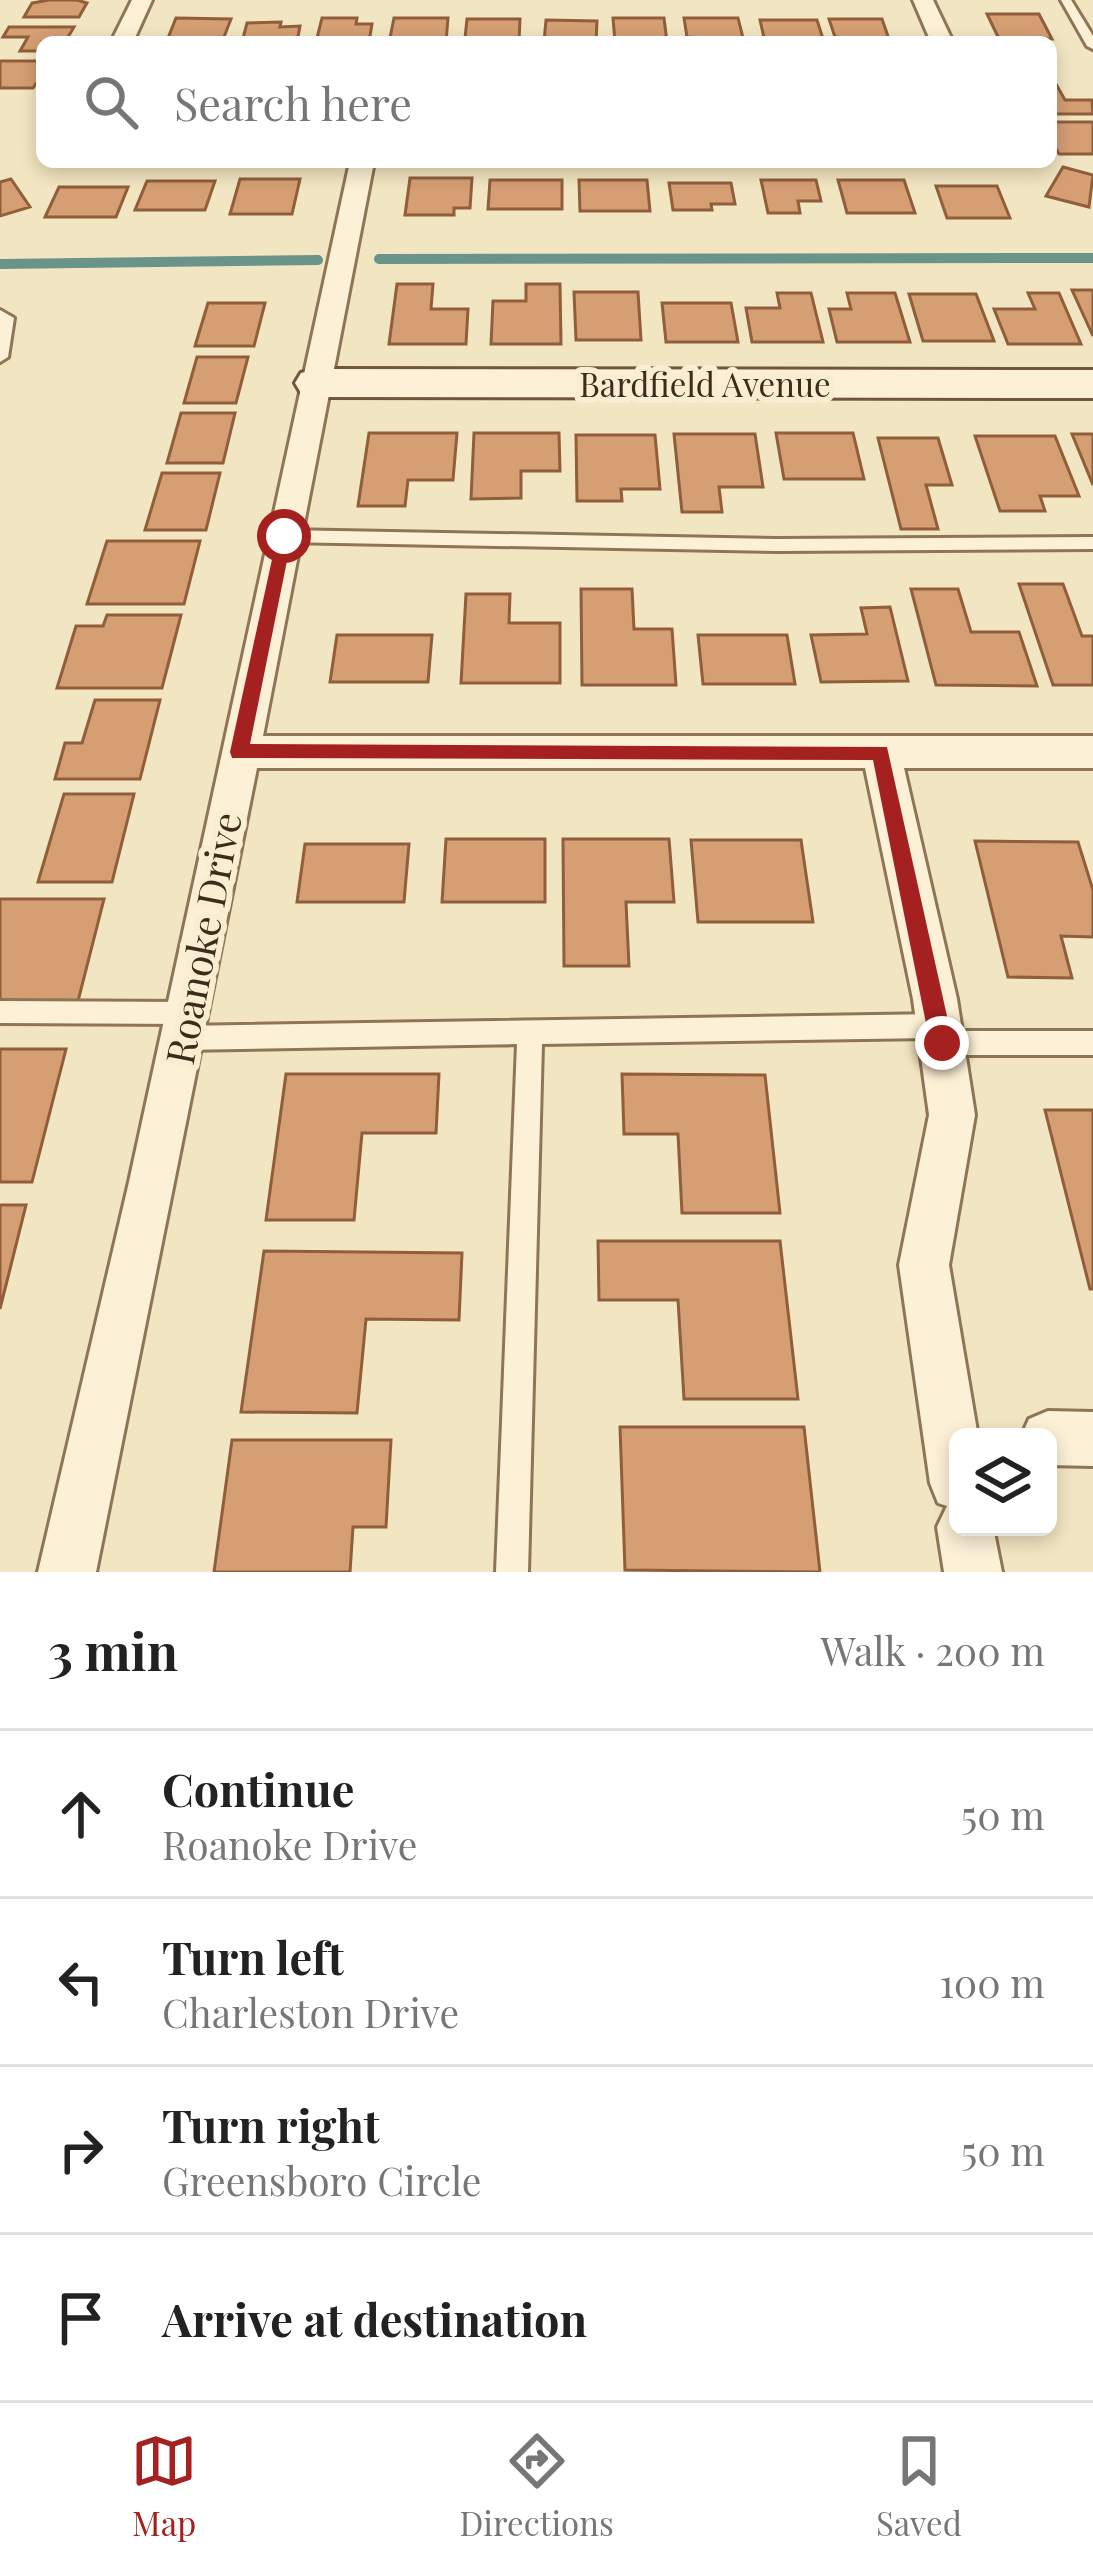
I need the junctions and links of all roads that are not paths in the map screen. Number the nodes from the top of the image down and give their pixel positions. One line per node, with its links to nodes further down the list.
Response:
1 (142, 0): 4 (street)
2 (923, 0): 5 (street)
3 (1066, 0): 6 (lane)
4 (125, 36)
5 (939, 36)
6 (1093, 46)
7 (361, 168): 10 (street, Roanoke Drive)
8 (0, 314): 9 (lane)
9 (0, 358)
10 (316, 382): 11 (street, Bardfield Avenue); 12 (street, Roanoke Drive)
11 (1093, 384)
12 (284, 536): 13 (lane); 14 (street, Roanoke Drive)
13 (1093, 543)
14 (239, 752): 15 (street); 18 (street, Roanoke Drive)
15 (880, 752): 16 (street); 20 (street)
16 (1093, 752)
17 (0, 1012): 18 (lane)
18 (184, 1025): 19 (lane); 26 (street, Roanoke Drive)
19 (530, 1033): 20 (lane); 27 (lane)
20 (940, 1034): 21 (lane); 22 (street)
21 (1093, 1043)
22 (951, 1428)
23 (1057, 1438): 24 (street)
24 (1093, 1439)
25 (967, 1536): 28 (street)
26 (67, 1572)
27 (512, 1572)
28 (973, 1572)

